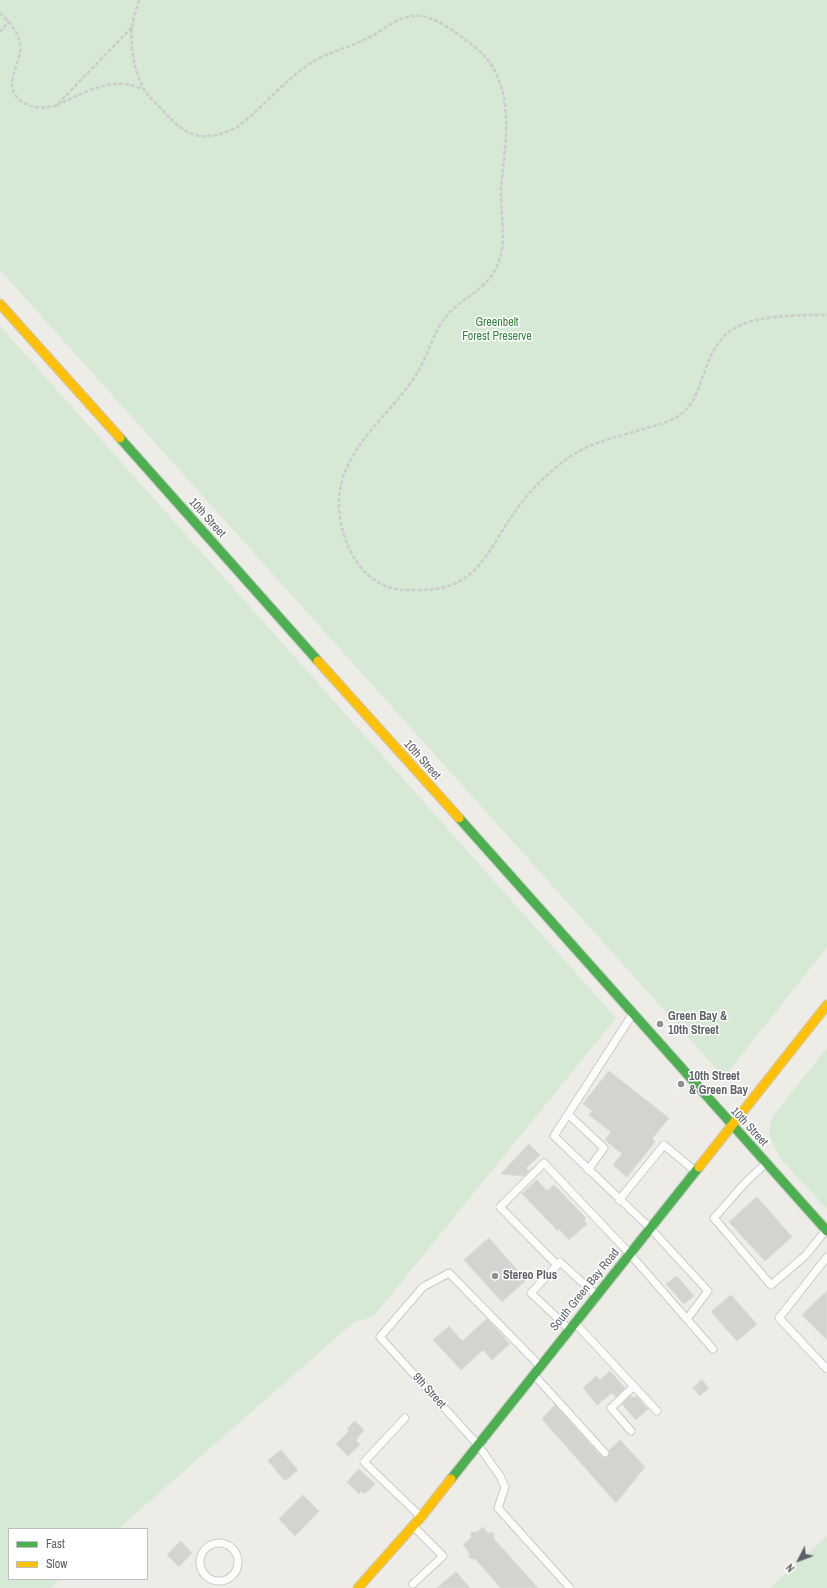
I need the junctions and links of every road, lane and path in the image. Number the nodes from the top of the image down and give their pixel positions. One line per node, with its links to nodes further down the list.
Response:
1 (139, 0): 4 (path)
2 (0, 13): 3 (path)
3 (9, 21): 5 (path); 7 (path)
4 (132, 26): 6 (path); 7 (path)
5 (0, 32)
6 (144, 89): 7 (path); 9 (path)
7 (56, 106)
8 (0, 304): 11 (street, 10th Street)
9 (827, 315)
10 (827, 1005): 13 (street, South Green Bay Road)
11 (632, 1015): 12 (lane); 13 (street, 10th Street)
12 (568, 1114): 15 (lane); 15 (lane)
13 (731, 1126): 14 (street, 10th Street); 16 (street, South Green Bay Road)
14 (766, 1163): 19 (street, 10th Street); 19 (lane)
15 (588, 1170): 17 (lane)
16 (695, 1171): 17 (lane); 18 (street, South Green Bay Road)
17 (619, 1200): 18 (lane)
18 (650, 1228): 20 (street, South Green Bay Road); 24 (lane)
19 (826, 1231)
20 (630, 1254): 22 (lane); 23 (street, South Green Bay Road); 24 (lane)
21 (827, 1257): 28 (lane)
22 (557, 1266): 23 (lane); 25 (lane)
23 (596, 1295): 25 (street, South Green Bay Road)
24 (687, 1320): 26 (lane)
25 (572, 1326): 27 (street, South Green Bay Road); 30 (lane)
26 (713, 1349)
27 (540, 1366): 29 (street, South Green Bay Road); 34 (lane, 9th Street)
28 (827, 1368)
29 (534, 1374): 34 (street, South Green Bay Road); 35 (lane)
30 (634, 1386): 31 (lane); 33 (lane)
31 (657, 1411)
32 (405, 1418): 36 (lane)
33 (631, 1431)
34 (478, 1445): 36 (street, South Green Bay Road); 41 (lane, 9th Street)
35 (605, 1453)
36 (421, 1517): 37 (street, South Green Bay Road)
37 (413, 1526): 38 (lane); 40 (street, South Green Bay Road)
38 (413, 1584)
39 (223, 1585): 39 (lane)
40 (358, 1588)
41 (570, 1588)

